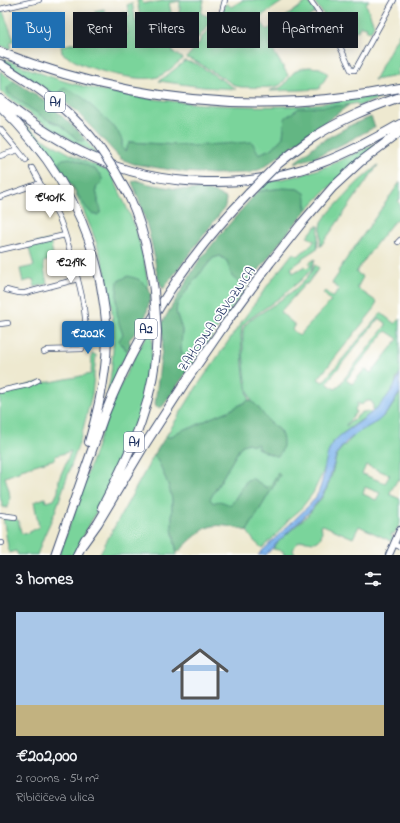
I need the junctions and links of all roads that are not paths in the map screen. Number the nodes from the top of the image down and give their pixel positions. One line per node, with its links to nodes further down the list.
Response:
1 (39, 0): 5 (street)
2 (225, 0): 6 (street)
3 (310, 0): 4 (street)
4 (394, 0)
5 (0, 9)
6 (222, 12)
7 (0, 52): 9 (highway)
8 (0, 64): 35 (highway, A1, bridge)
9 (400, 88)
10 (400, 97): 31 (highway, A2, bridge)
11 (0, 99): 13 (highway)
12 (0, 106): 31 (highway)
13 (400, 124)
14 (0, 129): 16 (street)
15 (400, 132): 35 (highway, ZAHODNA OBVOZNICA)
16 (18, 150): 17 (street); 18 (street)
17 (0, 156)
18 (26, 160)
19 (32, 168): 20 (street)
20 (40, 183): 21 (street); 22 (street)
21 (0, 197)
22 (65, 235): 23 (street); 24 (street)
23 (0, 250)
24 (78, 279): 25 (street); 28 (street)
25 (6, 290)
26 (8, 323): 27 (street)
27 (0, 324)
28 (44, 352)
29 (38, 380): 30 (street)
30 (0, 391)
31 (79, 485): 38 (highway)
32 (0, 515): 33 (street)
33 (15, 517)
34 (400, 530): 36 (street)
35 (83, 544): 39 (highway, A1)
36 (394, 544): 37 (street); 40 (street)
37 (400, 548)
38 (55, 555)
39 (77, 555)
40 (389, 555)

